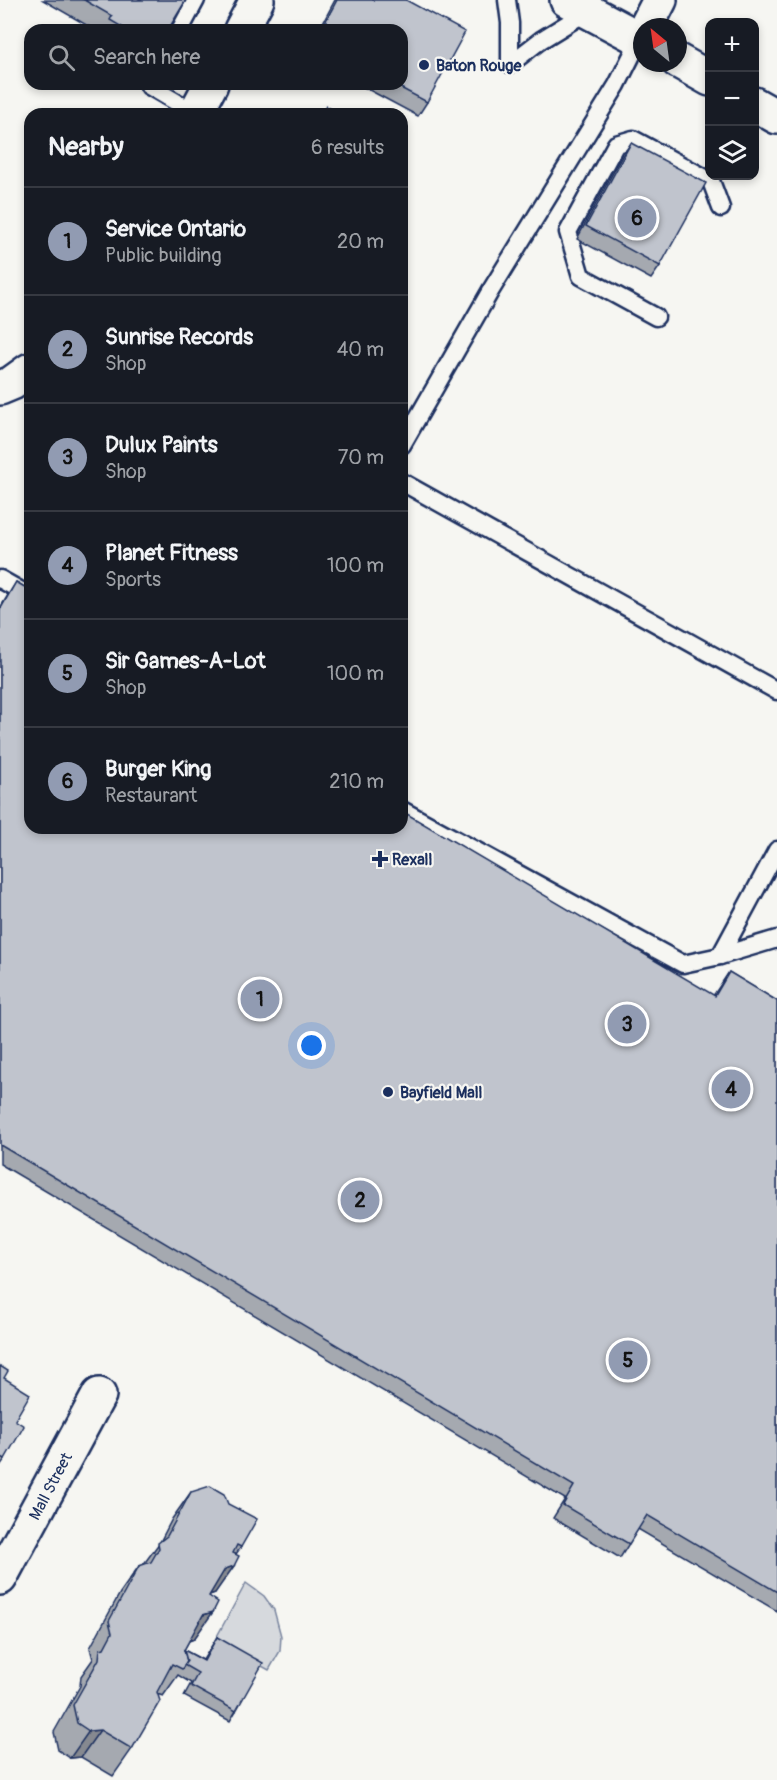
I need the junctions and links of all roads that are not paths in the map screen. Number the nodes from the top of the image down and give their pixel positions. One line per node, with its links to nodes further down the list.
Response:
1 (196, 0): 7 (lane)
2 (257, 0): 8 (street)
3 (507, 0): 5 (lane)
4 (660, 0): 6 (street)
5 (578, 5): 9 (street)
6 (651, 18)
7 (183, 24)
8 (244, 24)
9 (633, 31)
10 (633, 52): 23 (lane)
11 (687, 66): 12 (street)
12 (705, 76)
13 (156, 90): 16 (lane)
14 (208, 90): 17 (street)
15 (759, 107): 18 (street)
16 (186, 108)
17 (198, 108)
18 (777, 117)
19 (721, 208): 20 (lane)
20 (656, 318)
21 (24, 374): 22 (street)
22 (0, 388)
23 (408, 435)
24 (408, 485): 27 (lane)
25 (0, 579): 26 (lane)
26 (24, 593)
27 (777, 691)
28 (408, 813): 31 (lane)
29 (777, 850): 31 (lane)
30 (777, 939): 31 (lane)
31 (720, 956)
32 (99, 1395): 33 (street, Mall Street)
33 (0, 1578)

